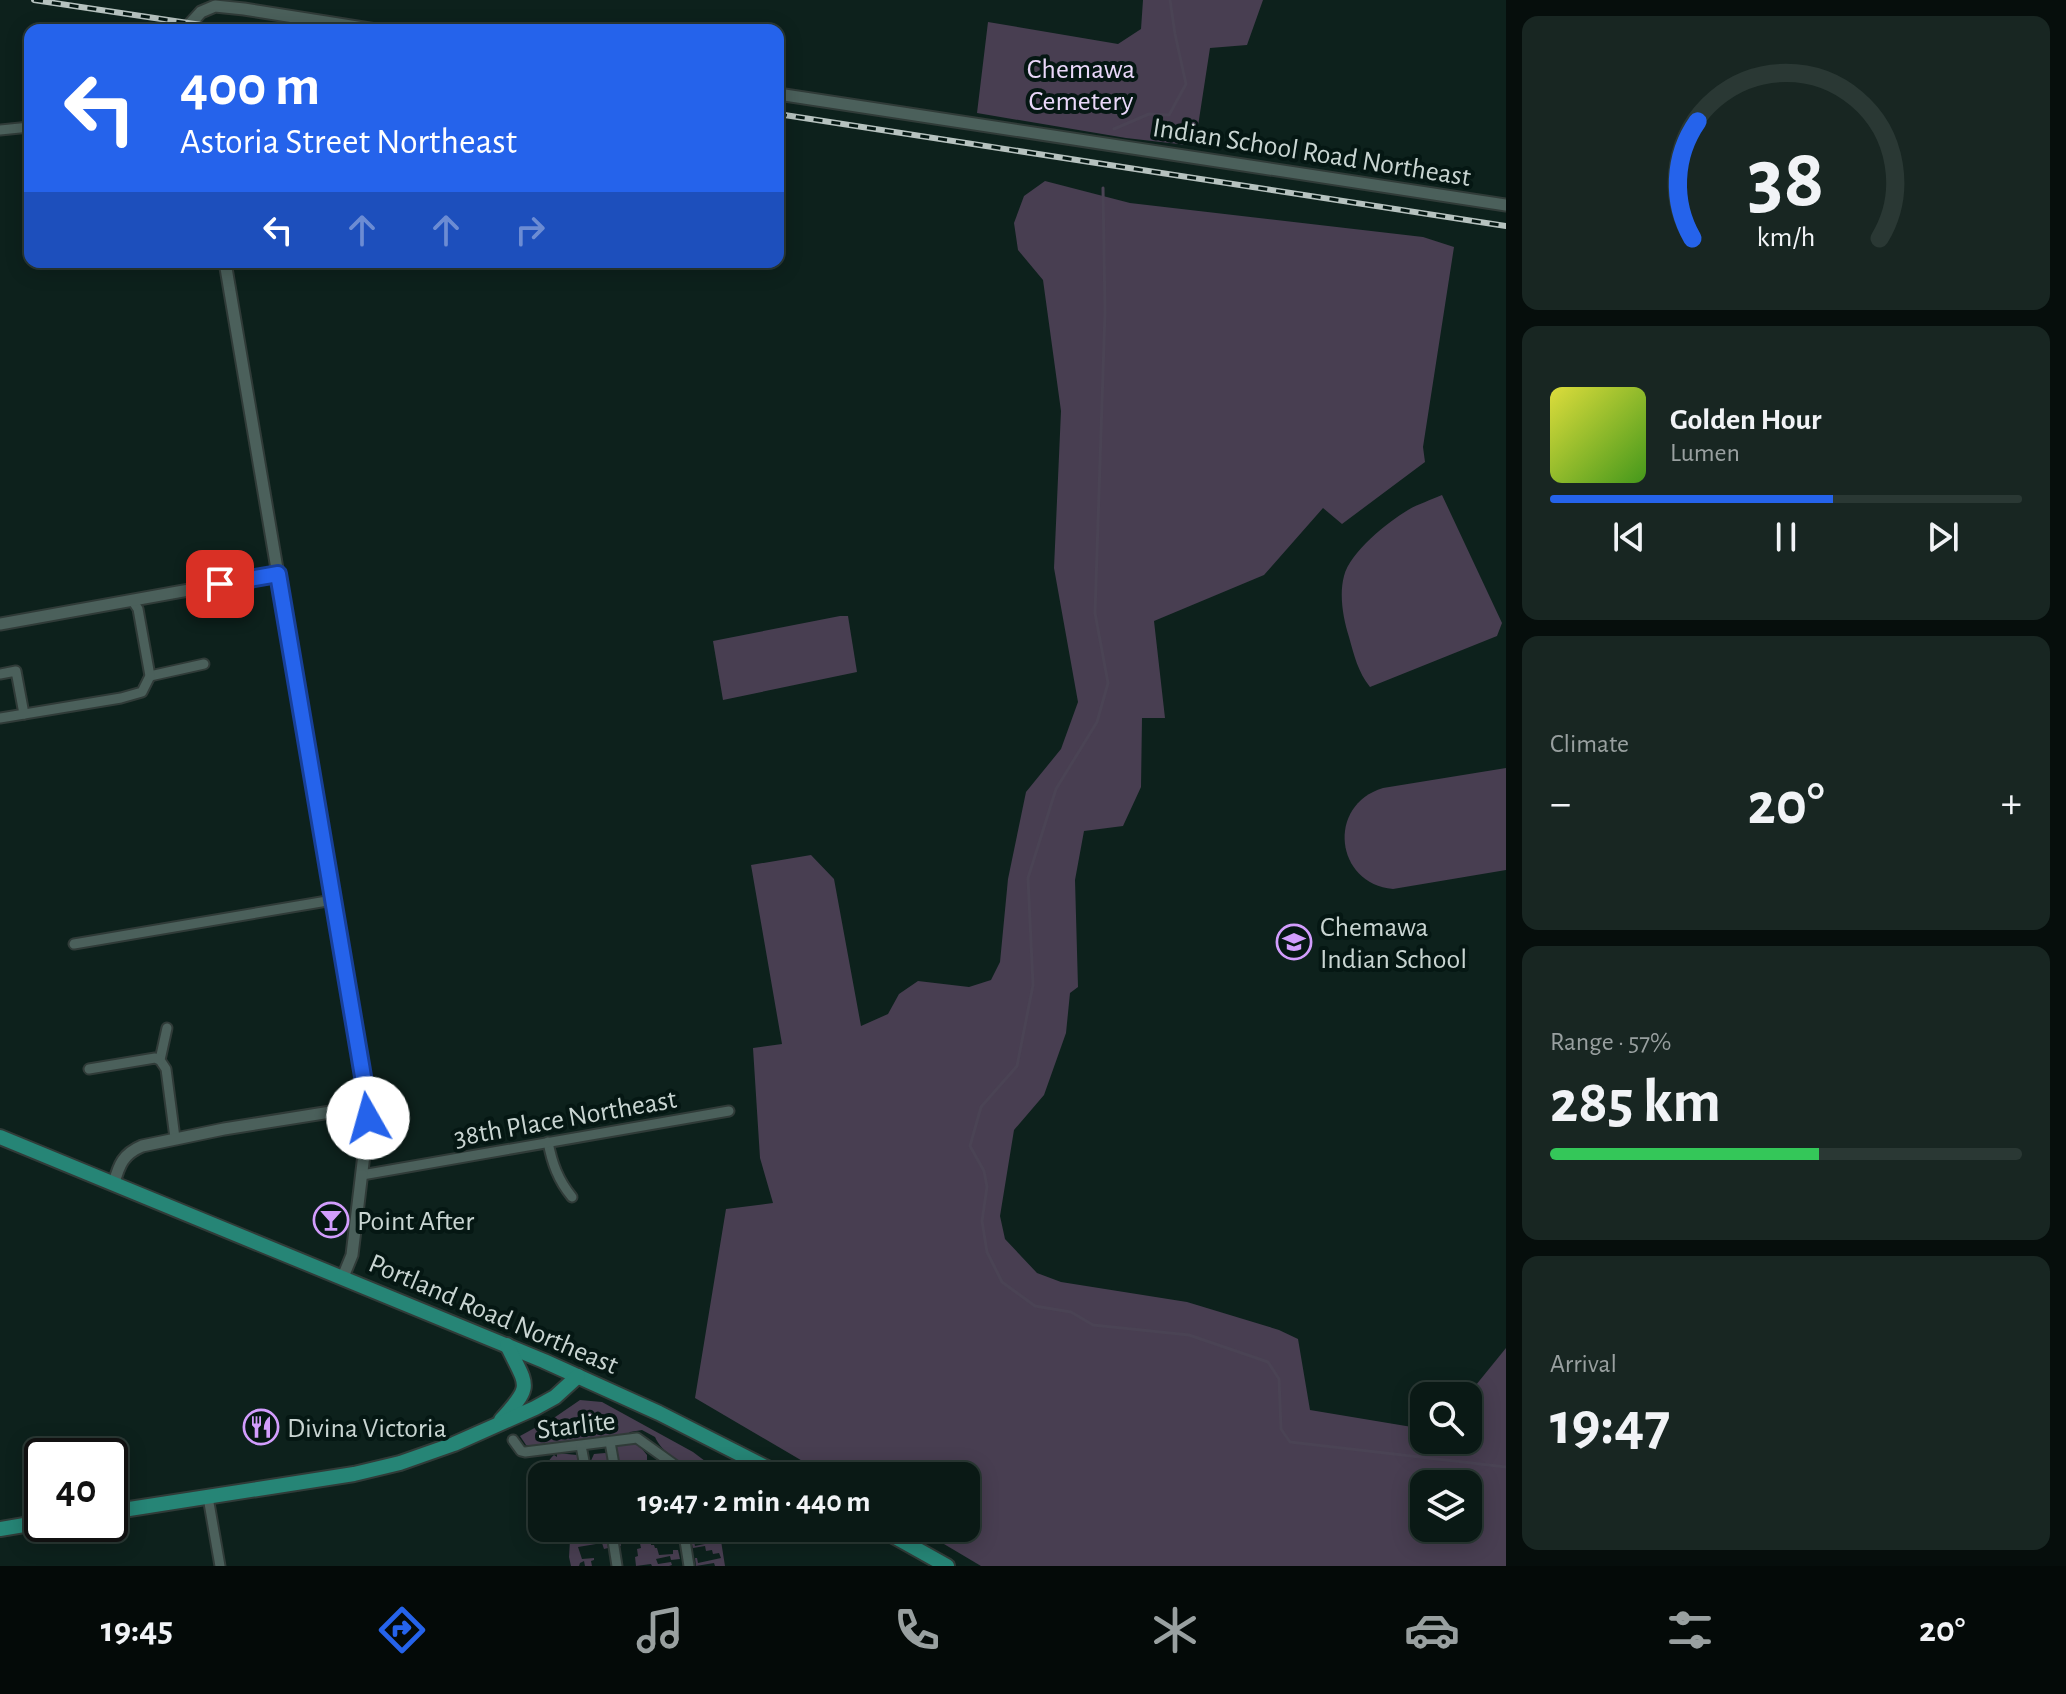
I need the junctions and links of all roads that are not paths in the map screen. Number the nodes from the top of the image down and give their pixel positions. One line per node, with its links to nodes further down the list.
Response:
1 (192, 24): 2 (street)
2 (338, 24)
3 (784, 95): 6 (street, Indian School Road Northeast)
4 (24, 128): 5 (street)
5 (0, 130)
6 (1506, 205)
7 (226, 268): 8 (street)
8 (278, 574): 9 (street); 16 (street)
9 (132, 600): 10 (street); 13 (street)
10 (0, 624)
11 (204, 664): 13 (street)
12 (0, 674): 14 (street)
13 (150, 676): 14 (street)
14 (24, 714): 15 (street)
15 (0, 718)
16 (333, 900): 17 (street); 21 (street)
17 (74, 944)
18 (167, 1028): 19 (street)
19 (160, 1060): 20 (street); 24 (street)
20 (89, 1069)
21 (368, 1106): 24 (street); 26 (street)
22 (729, 1111): 25 (street, 38th Place Northeast)
23 (0, 1137): 27 (main road, Portland Road Northeast)
24 (175, 1138): 27 (street)
25 (548, 1142): 26 (street, 38th Place Northeast); 28 (street)
26 (362, 1175): 29 (street)
27 (114, 1183): 29 (main road, Portland Road Northeast)
28 (572, 1197)
29 (343, 1277): 30 (main road, Portland Road Northeast)
30 (507, 1345): 31 (main road, Portland Road Northeast); 32 (main road)
31 (578, 1376): 32 (main road); 39 (main road, Portland Road Northeast)
32 (497, 1426): 40 (main road)
33 (513, 1440): 35 (street, Starlite)
34 (610, 1442): 35 (street, Starlite); 37 (street); 38 (street, Starlite)
35 (581, 1446): 36 (street)
36 (584, 1462)
37 (614, 1462)
38 (670, 1462)
39 (756, 1462)
40 (208, 1497): 41 (main road); 47 (street)
41 (128, 1509)
42 (24, 1525): 43 (main road)
43 (0, 1529)
44 (613, 1542): 48 (street)
45 (685, 1542): 49 (street)
46 (904, 1542): 50 (main road)
47 (220, 1566)
48 (617, 1566)
49 (689, 1566)
50 (947, 1566)

